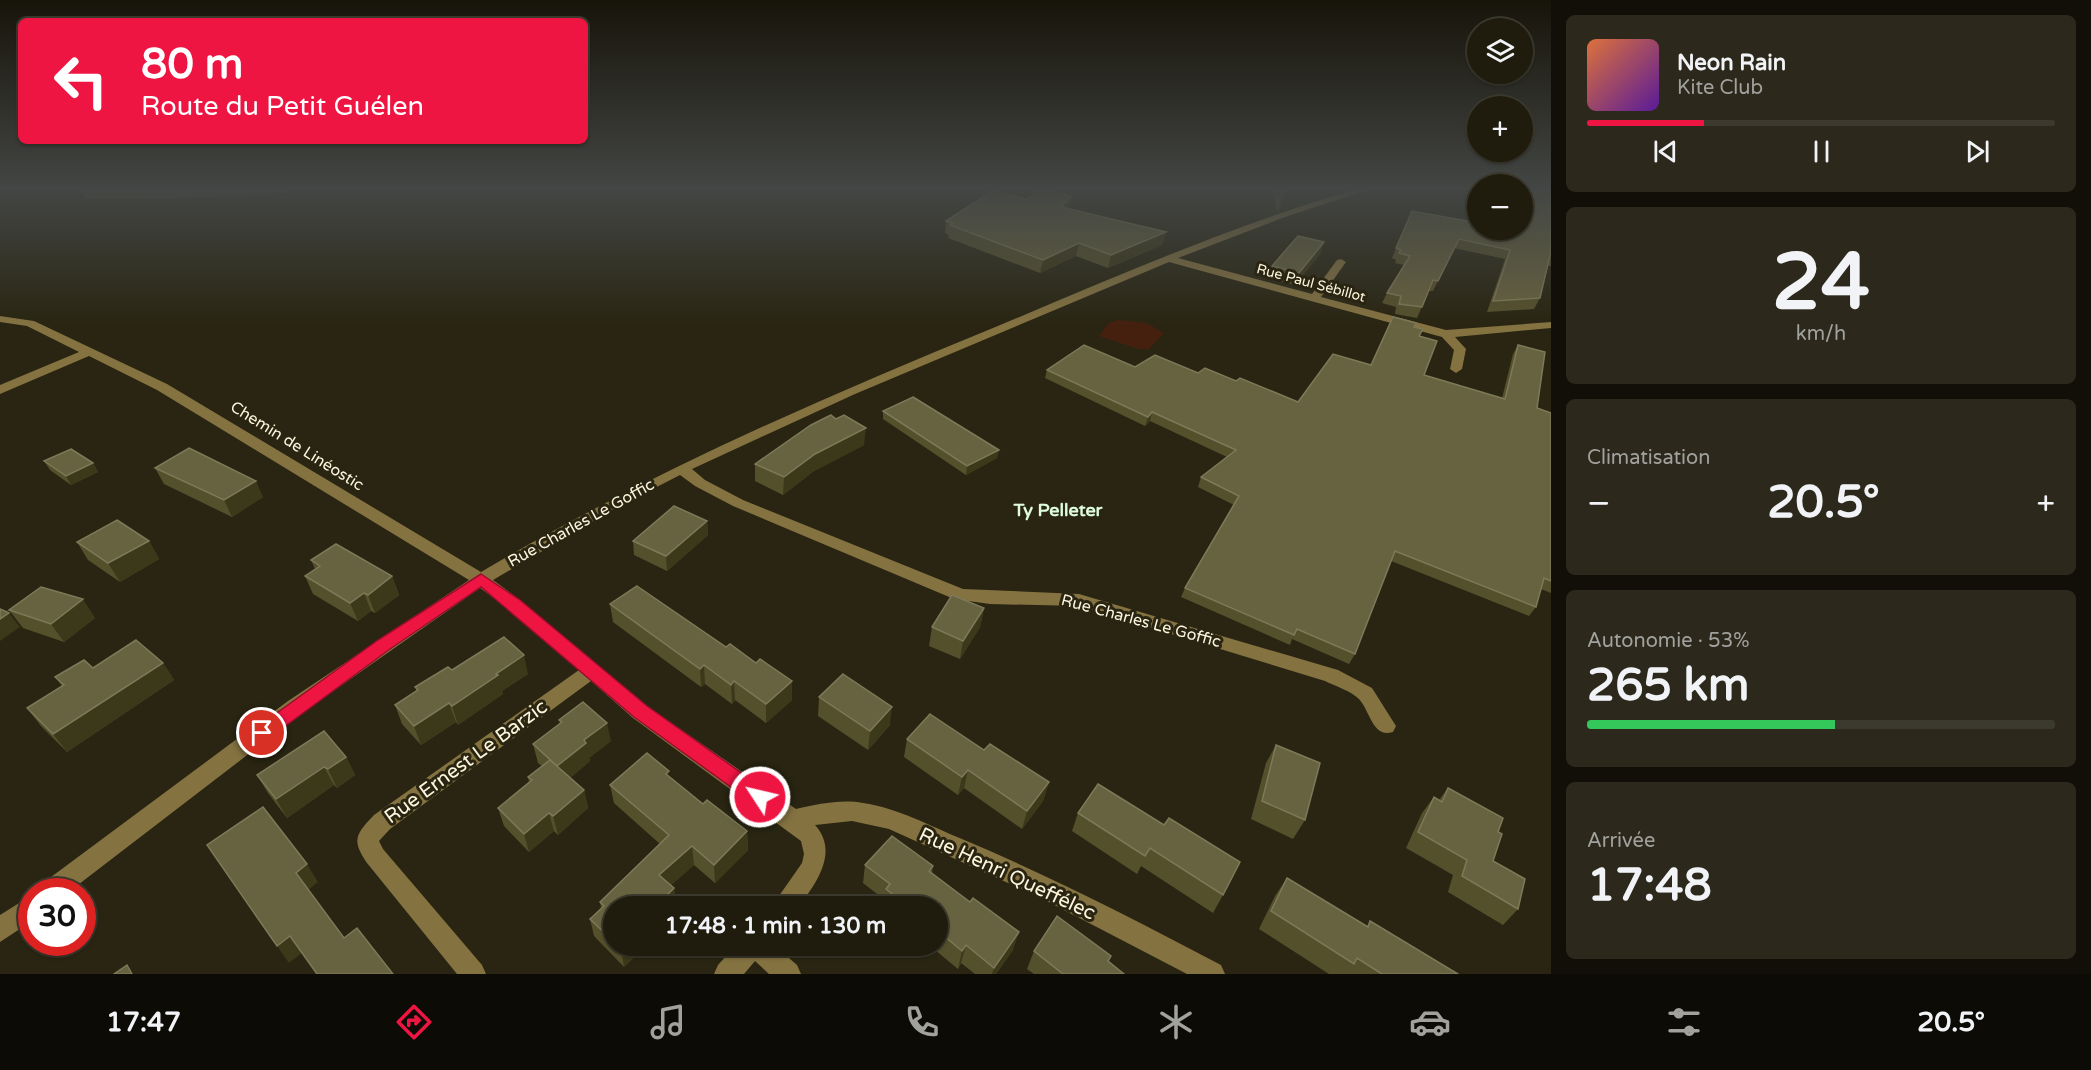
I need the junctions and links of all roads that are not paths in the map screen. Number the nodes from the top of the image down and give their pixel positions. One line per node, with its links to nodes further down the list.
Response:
1 (1231, 234): 2 (street, Rue Charles Le Goffic)
2 (1170, 259): 4 (street, Rue Paul Sébillot); 11 (street, Rue Charles Le Goffic)
3 (1341, 261): 4 (street)
4 (1314, 299): 7 (street, Rue Paul Sébillot)
5 (0, 318): 8 (street, Chemin de Linéostic)
6 (1551, 325): 7 (street, Rue Paul Sébillot)
7 (1446, 334): 9 (street)
8 (89, 352): 10 (street); 12 (street, Chemin de Linéostic)
9 (1456, 369)
10 (0, 390)
11 (681, 468): 12 (street, Rue Charles Le Goffic); 14 (street, Rue Charles Le Goffic)
12 (481, 579): 13 (street); 16 (street, Rue Charles Le Goffic)
13 (592, 671): 15 (street); 22 (street, Rue Ernest Le Barzic)
14 (1386, 726)
15 (793, 820): 17 (street); 25 (street, Rue Henri Queffélec)
16 (68, 878)
17 (791, 896)
18 (18, 916): 19 (street)
19 (0, 930)
20 (744, 956): 23 (street)
21 (767, 956): 24 (street)
22 (473, 974)
23 (727, 974)
24 (788, 974)
25 (1212, 974)

